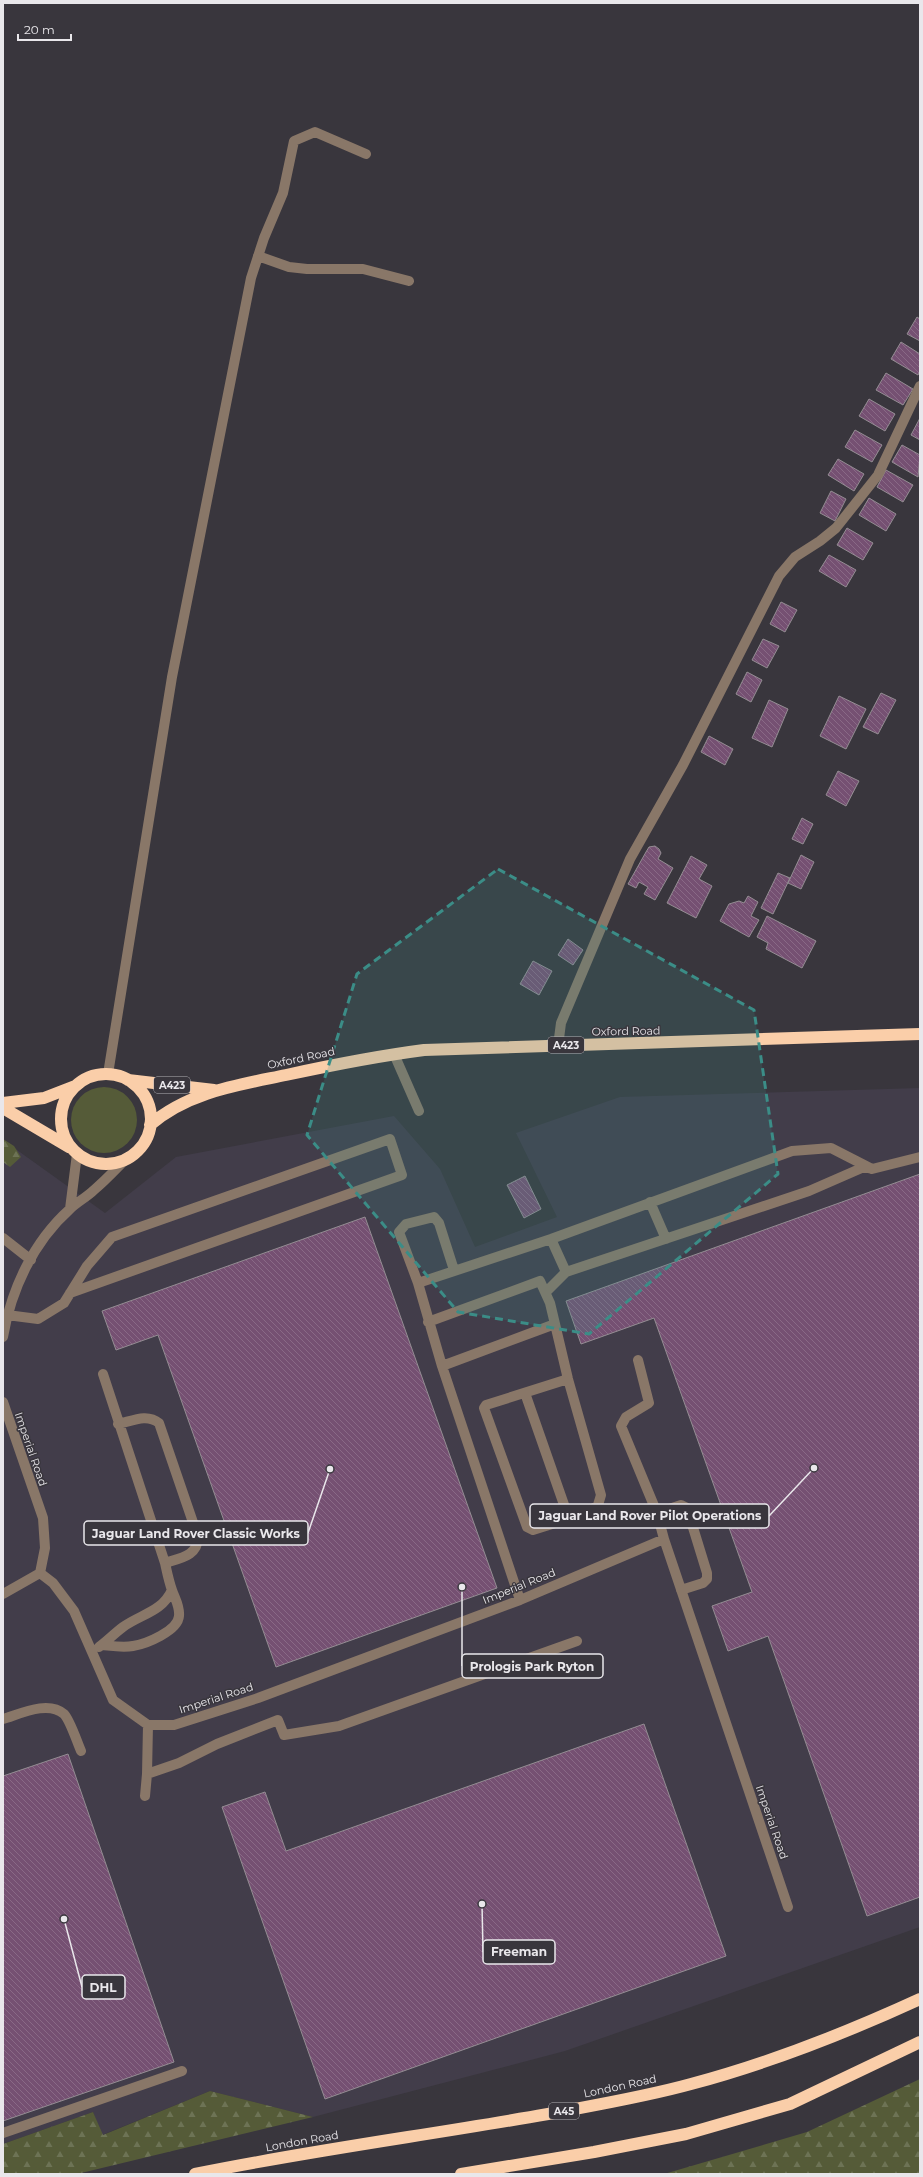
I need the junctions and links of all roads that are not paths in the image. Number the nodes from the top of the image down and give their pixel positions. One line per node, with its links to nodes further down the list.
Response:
1 (366, 154): 2 (street)
2 (258, 256): 3 (street); 8 (street)
3 (409, 281)
4 (920, 386): 6 (street)
5 (920, 1034): 6 (highway, Oxford Road / A423)
6 (558, 1046): 7 (highway, Oxford Road / A423)
7 (394, 1054): 11 (highway, Oxford Road / A423); 14 (street)
8 (108, 1074): 9 (highway); 10 (highway)
9 (128, 1080): 11 (highway, Oxford Road / A423); 15 (highway)
10 (75, 1086): 12 (highway); 16 (highway)
11 (216, 1090): 15 (highway, Oxford Road / A423)
12 (3, 1103)
13 (3, 1108): 16 (highway)
14 (419, 1110)
15 (150, 1125): 18 (highway)
16 (74, 1151): 18 (highway); 21 (street)
17 (920, 1157): 19 (street)
18 (124, 1160): 21 (street)
19 (872, 1168): 20 (street); 24 (street)
20 (650, 1202): 23 (street); 24 (street)
21 (70, 1209): 25 (street)
22 (3, 1238): 25 (street)
23 (551, 1238): 26 (street); 27 (street)
24 (666, 1239): 27 (street)
25 (31, 1260): 31 (street)
26 (454, 1270): 28 (street); 28 (street)
27 (566, 1272): 29 (street)
28 (418, 1283): 32 (street)
29 (546, 1292): 32 (street); 33 (street)
30 (70, 1293): 30 (street); 31 (street)
31 (7, 1315): 34 (street)
32 (428, 1322): 36 (street)
33 (555, 1324): 36 (street); 38 (street)
34 (3, 1337)
35 (638, 1360): 42 (street)
36 (442, 1366): 50 (street)
37 (103, 1374): 41 (street)
38 (568, 1379): 39 (street); 43 (street)
39 (525, 1394): 43 (street); 43 (street)
40 (3, 1402): 46 (street, Imperial Road)
41 (118, 1424): 45 (street); 45 (street)
42 (657, 1513): 44 (street); 48 (street)
43 (569, 1518)
44 (664, 1539): 48 (street, Imperial Road); 50 (street, Imperial Road)
45 (165, 1564): 47 (street)
46 (40, 1573): 49 (street); 53 (street)
47 (172, 1590): 52 (street); 52 (street)
48 (681, 1590): 59 (street, Imperial Road)
49 (3, 1594)
50 (520, 1600): 55 (street, Imperial Road)
51 (577, 1641): 57 (street)
52 (102, 1645): 53 (street)
53 (93, 1653): 55 (street)
54 (3, 1719): 56 (street)
55 (148, 1725): 57 (street)
56 (81, 1751)
57 (147, 1774): 58 (street)
58 (145, 1796)
59 (788, 1907)
60 (920, 1999): 64 (highway, London Road / A45)
61 (920, 2042): 65 (highway)
62 (182, 2071): 63 (street)
63 (3, 2133)
64 (196, 2174)
65 (461, 2174)

